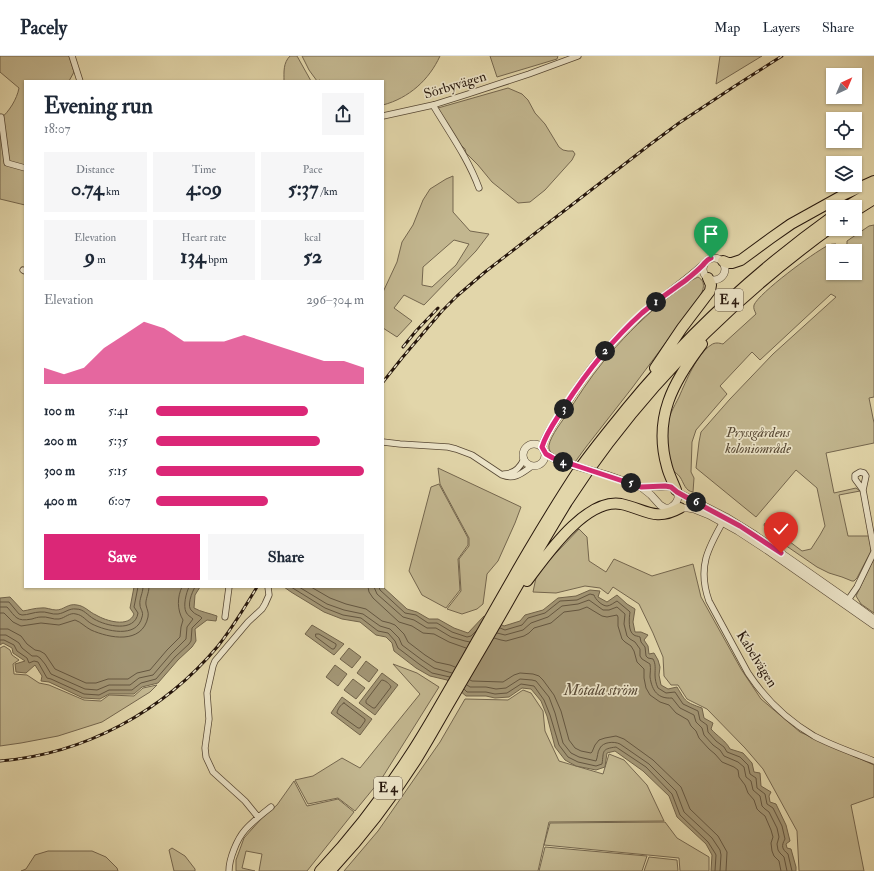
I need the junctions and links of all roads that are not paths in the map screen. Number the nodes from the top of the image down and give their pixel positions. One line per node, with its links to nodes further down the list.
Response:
1 (72, 56): 3 (street)
2 (578, 56): 4 (street, Sörbyvägen)
3 (80, 80)
4 (433, 105): 5 (street, Sörbyvägen); 9 (street)
5 (384, 116)
6 (1, 117): 7 (street)
7 (24, 168)
8 (874, 181): 16 (highway)
9 (479, 188)
10 (874, 190): 12 (highway)
11 (874, 199): 13 (highway)
12 (858, 200)
13 (862, 207)
14 (826, 221): 21 (highway, E 4)
15 (826, 231): 20 (highway, E 4)
16 (722, 261): 17 (street); 18 (street)
17 (704, 264): 18 (street); 19 (street)
18 (706, 276): 19 (street); 21 (highway)
19 (685, 280): 23 (street)
20 (724, 315): 31 (highway); 37 (highway, E 4)
21 (637, 396): 39 (highway, E 4)
22 (384, 442): 28 (street)
23 (541, 448): 24 (street); 25 (street); 26 (street)
24 (524, 459): 27 (street); 28 (street)
25 (543, 462): 26 (street); 27 (street)
26 (564, 462): 29 (street, bridge)
27 (532, 466): 28 (street)
28 (496, 471)
29 (641, 487): 31 (street); 32 (street)
30 (863, 490): 34 (street)
31 (676, 491): 32 (street); 33 (street)
32 (673, 508): 33 (street); 37 (highway)
33 (724, 520): 38 (street); 44 (street, Kabelvägen)
34 (874, 551): 38 (street)
35 (229, 588): 40 (street)
36 (268, 588): 46 (street)
37 (515, 591): 39 (highway, E 4)
38 (847, 603): 41 (street); 42 (street)
39 (501, 608): 43 (highway, E 4)
40 (226, 617)
41 (874, 619)
42 (874, 626)
43 (448, 698): 48 (highway, E 4); 49 (highway, E 4)
44 (874, 761)
45 (270, 807): 46 (street)
46 (258, 817): 47 (street)
47 (230, 871)
48 (320, 871)
49 (330, 871)

